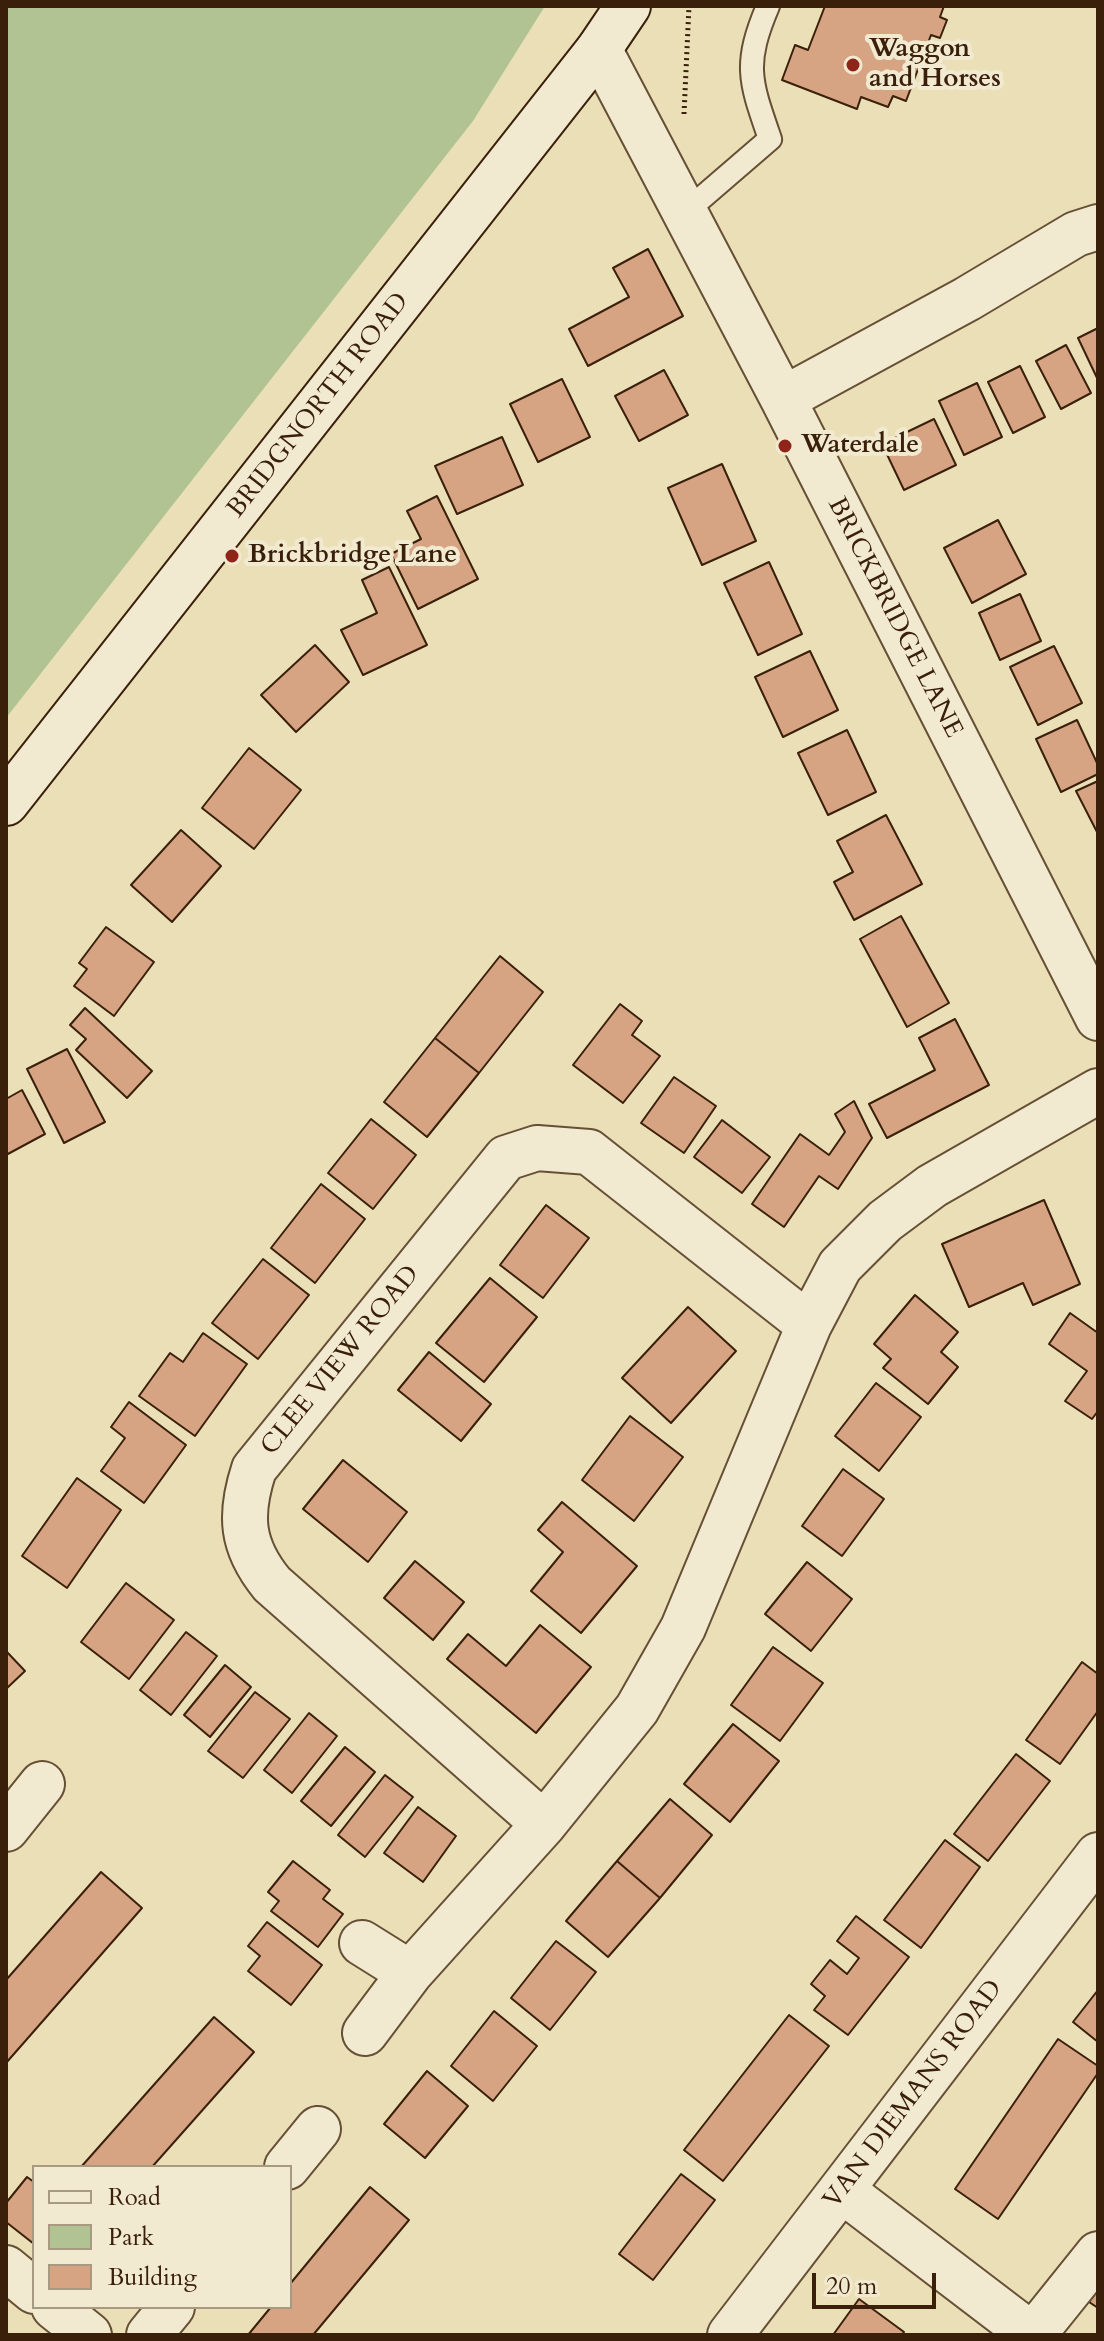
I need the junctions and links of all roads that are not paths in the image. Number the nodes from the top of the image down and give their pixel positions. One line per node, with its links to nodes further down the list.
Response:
1 (768, 6): 4 (lane)
2 (623, 8): 3 (street, BRIDGNORTH ROAD)
3 (599, 49): 4 (street, BRICKBRIDGE LANE); 7 (street, BRIDGNORTH ROAD)
4 (683, 214): 6 (street, BRICKBRIDGE LANE)
5 (1098, 227): 6 (street)
6 (783, 399): 8 (street, BRICKBRIDGE LANE)
7 (6, 803)
8 (1098, 1018)
9 (1098, 1091): 10 (street)
10 (809, 1325): 12 (street); 12 (street, CLEE VIEW ROAD)
11 (42, 1784): 13 (street)
12 (544, 1824): 16 (street)
13 (6, 1829)
14 (1098, 1855): 20 (street, VAN DIEMANS ROAD)
15 (362, 1943): 16 (street)
16 (410, 1973): 17 (street)
17 (365, 2033)
18 (318, 2129): 19 (street)
19 (289, 2165)
20 (843, 2191): 28 (street, VAN DIEMANS ROAD); 29 (street)
21 (1098, 2254): 29 (street)
22 (6, 2268): 23 (street)
23 (32, 2289)
24 (56, 2309): 26 (street)
25 (170, 2309): 27 (street)
26 (89, 2335)
27 (149, 2335)
28 (730, 2335)
29 (1032, 2335)

